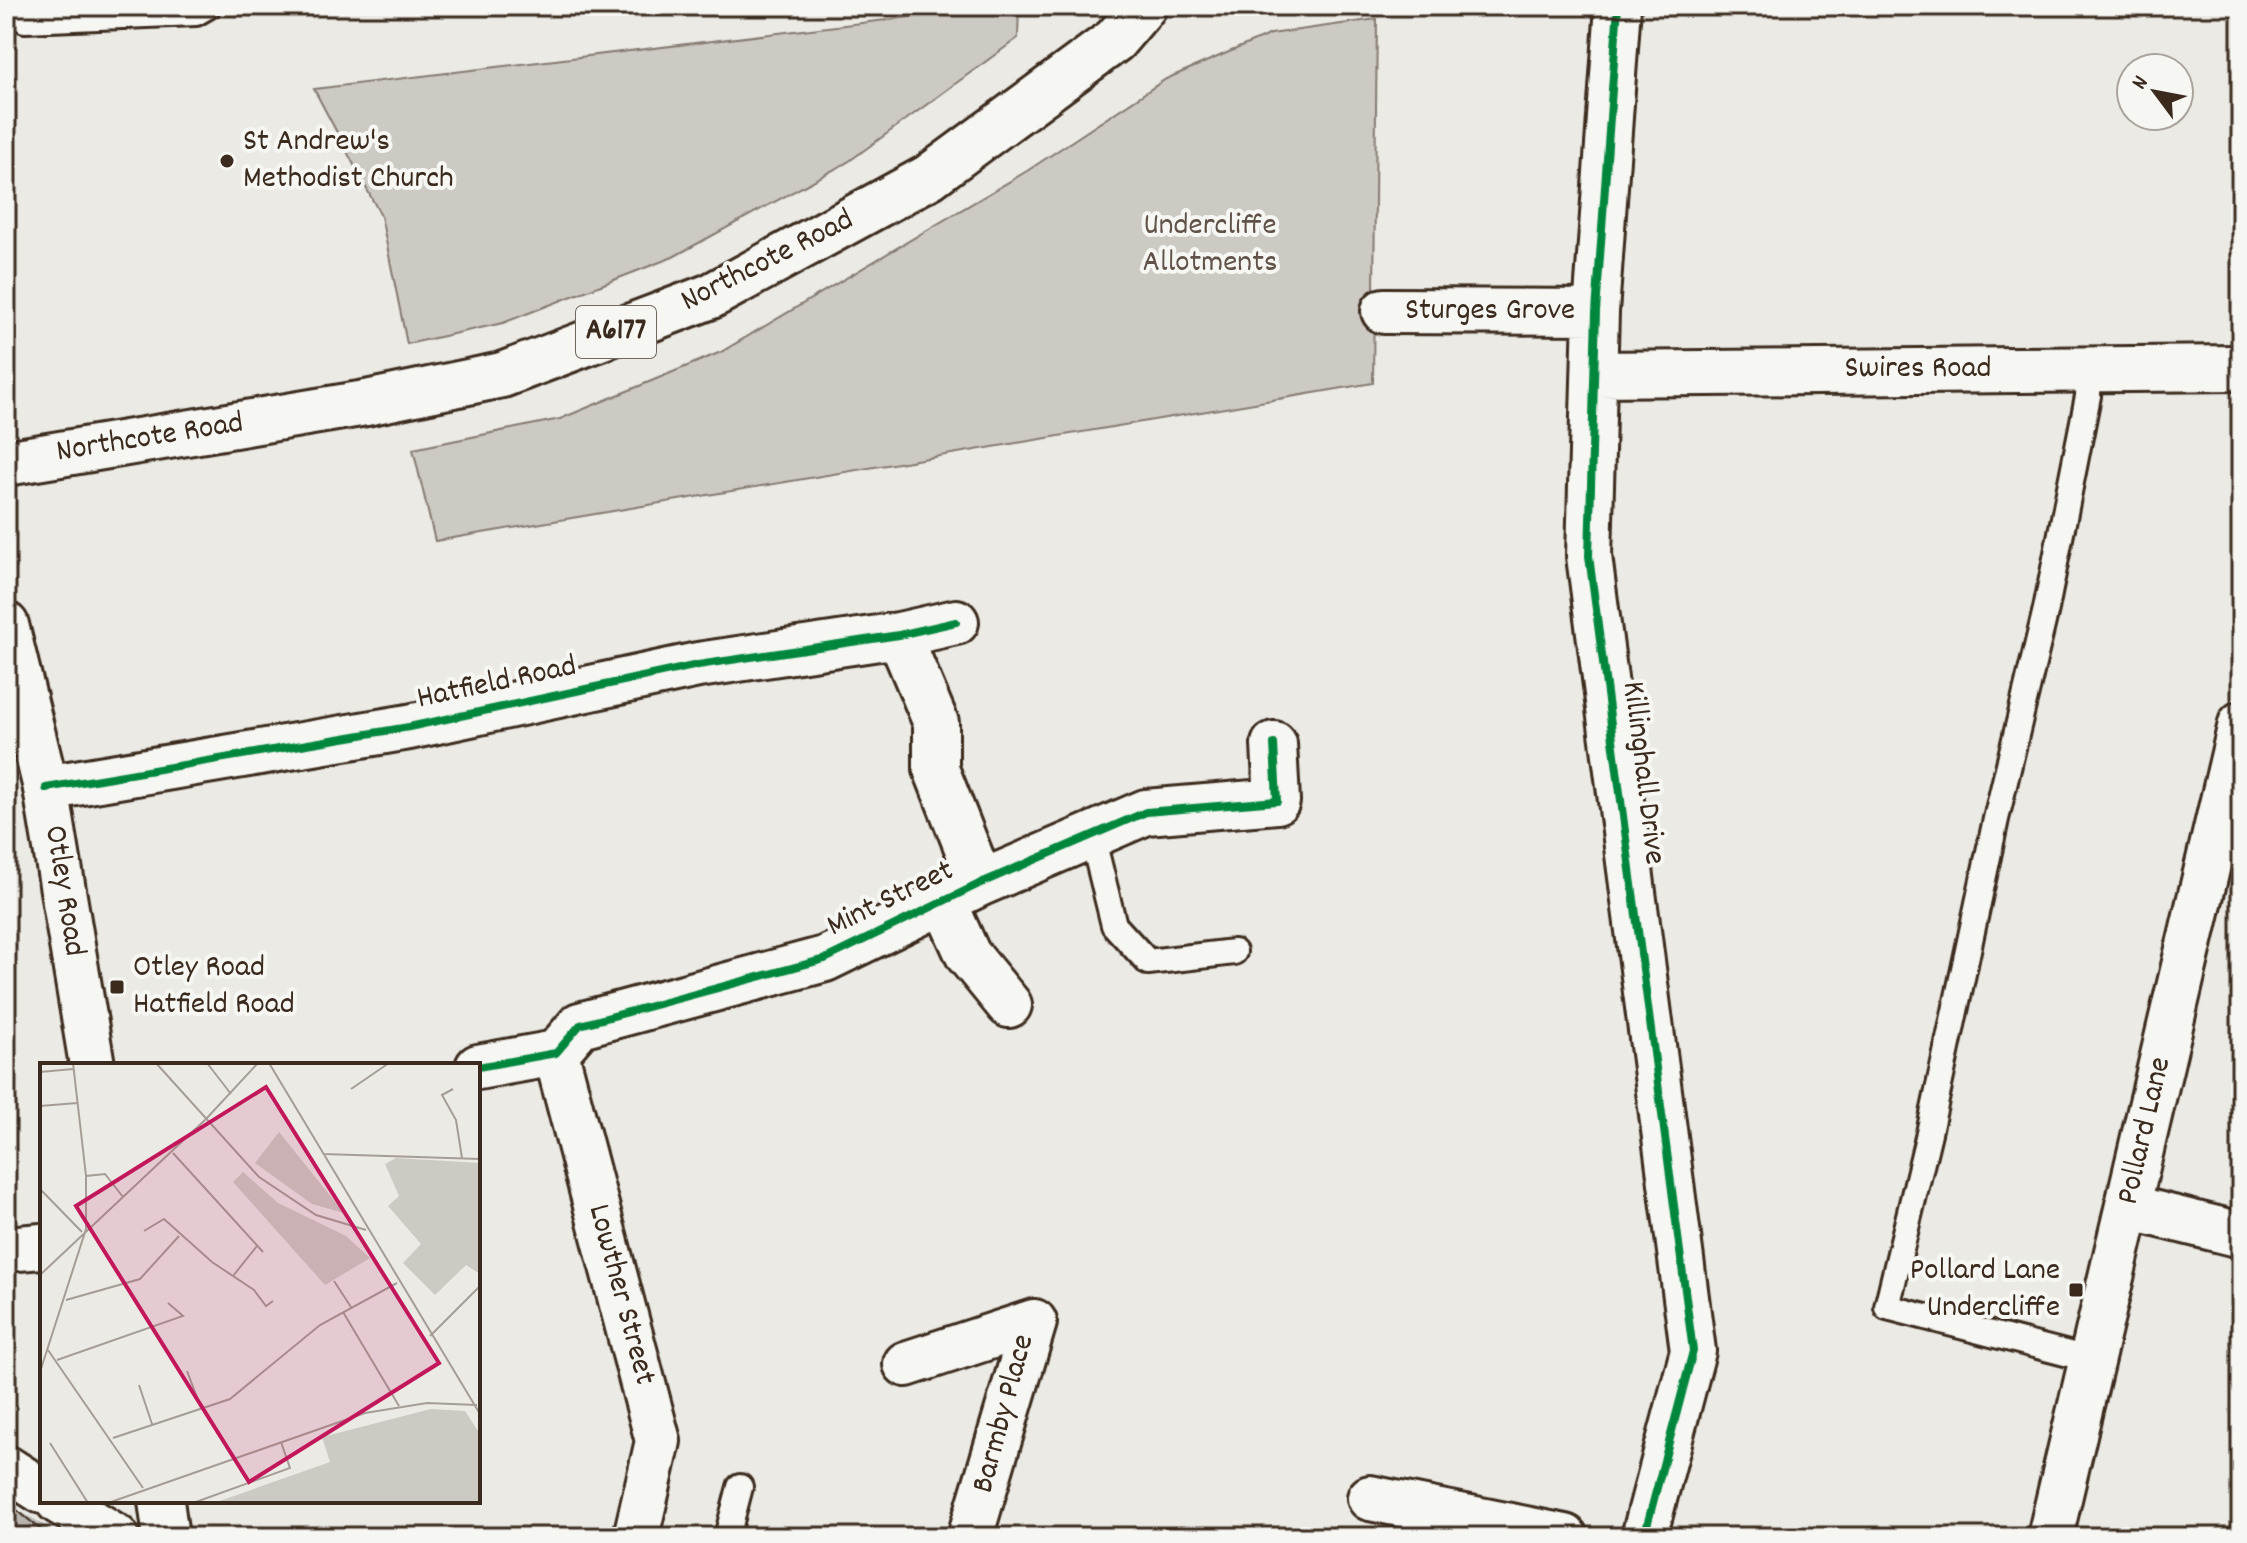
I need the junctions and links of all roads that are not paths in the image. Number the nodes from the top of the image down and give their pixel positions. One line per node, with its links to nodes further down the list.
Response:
1 (208, 6): 4 (lane)
2 (1144, 6): 10 (main road, Northcote Road / A6177)
3 (1618, 6): 6 (main road, Killinghall Drive)
4 (25, 20)
5 (1384, 311): 6 (main road, Sturges Grove)
6 (1596, 312): 9 (main road, Killinghall Drive)
7 (2241, 368): 8 (main road, Swires Road)
8 (2089, 369): 9 (main road, Swires Road); 28 (lane)
9 (1595, 374): 42 (main road, Killinghall Drive)
10 (6, 463)
11 (956, 622): 13 (main road, Hatfield Road)
12 (6, 625): 16 (main road, Otley Road)
13 (899, 635): 16 (main road, Hatfield Road); 18 (main road, Mint Street)
14 (2241, 724): 24 (main road, Pollard Lane)
15 (1274, 744): 17 (main road, Mint Street)
16 (46, 788): 22 (main road, Otley Road)
17 (1092, 836): 18 (main road, Mint Street); 19 (lane)
18 (962, 892): 20 (main road); 21 (main road, Mint Street)
19 (1234, 952)
20 (1009, 1005)
21 (556, 1053): 23 (main road); 38 (main road, Lowther Street)
22 (92, 1063)
23 (480, 1067)
24 (2128, 1207): 25 (main road); 28 (main road, Pollard Lane)
25 (2241, 1235)
26 (40, 1246): 27 (main road)
27 (6, 1249)
28 (2092, 1360): 43 (main road, Pollard Lane)
29 (906, 1364): 40 (main road, Barmby Place)
30 (6, 1468): 32 (main road)
31 (740, 1487): 39 (lane)
32 (40, 1490)
33 (1370, 1498): 41 (main road)
34 (61, 1503): 36 (main road)
35 (161, 1503): 37 (main road)
36 (116, 1537)
37 (166, 1537)
38 (636, 1537)
39 (727, 1537)
40 (970, 1537)
41 (1565, 1537)
42 (1644, 1537)
43 (2050, 1537)

